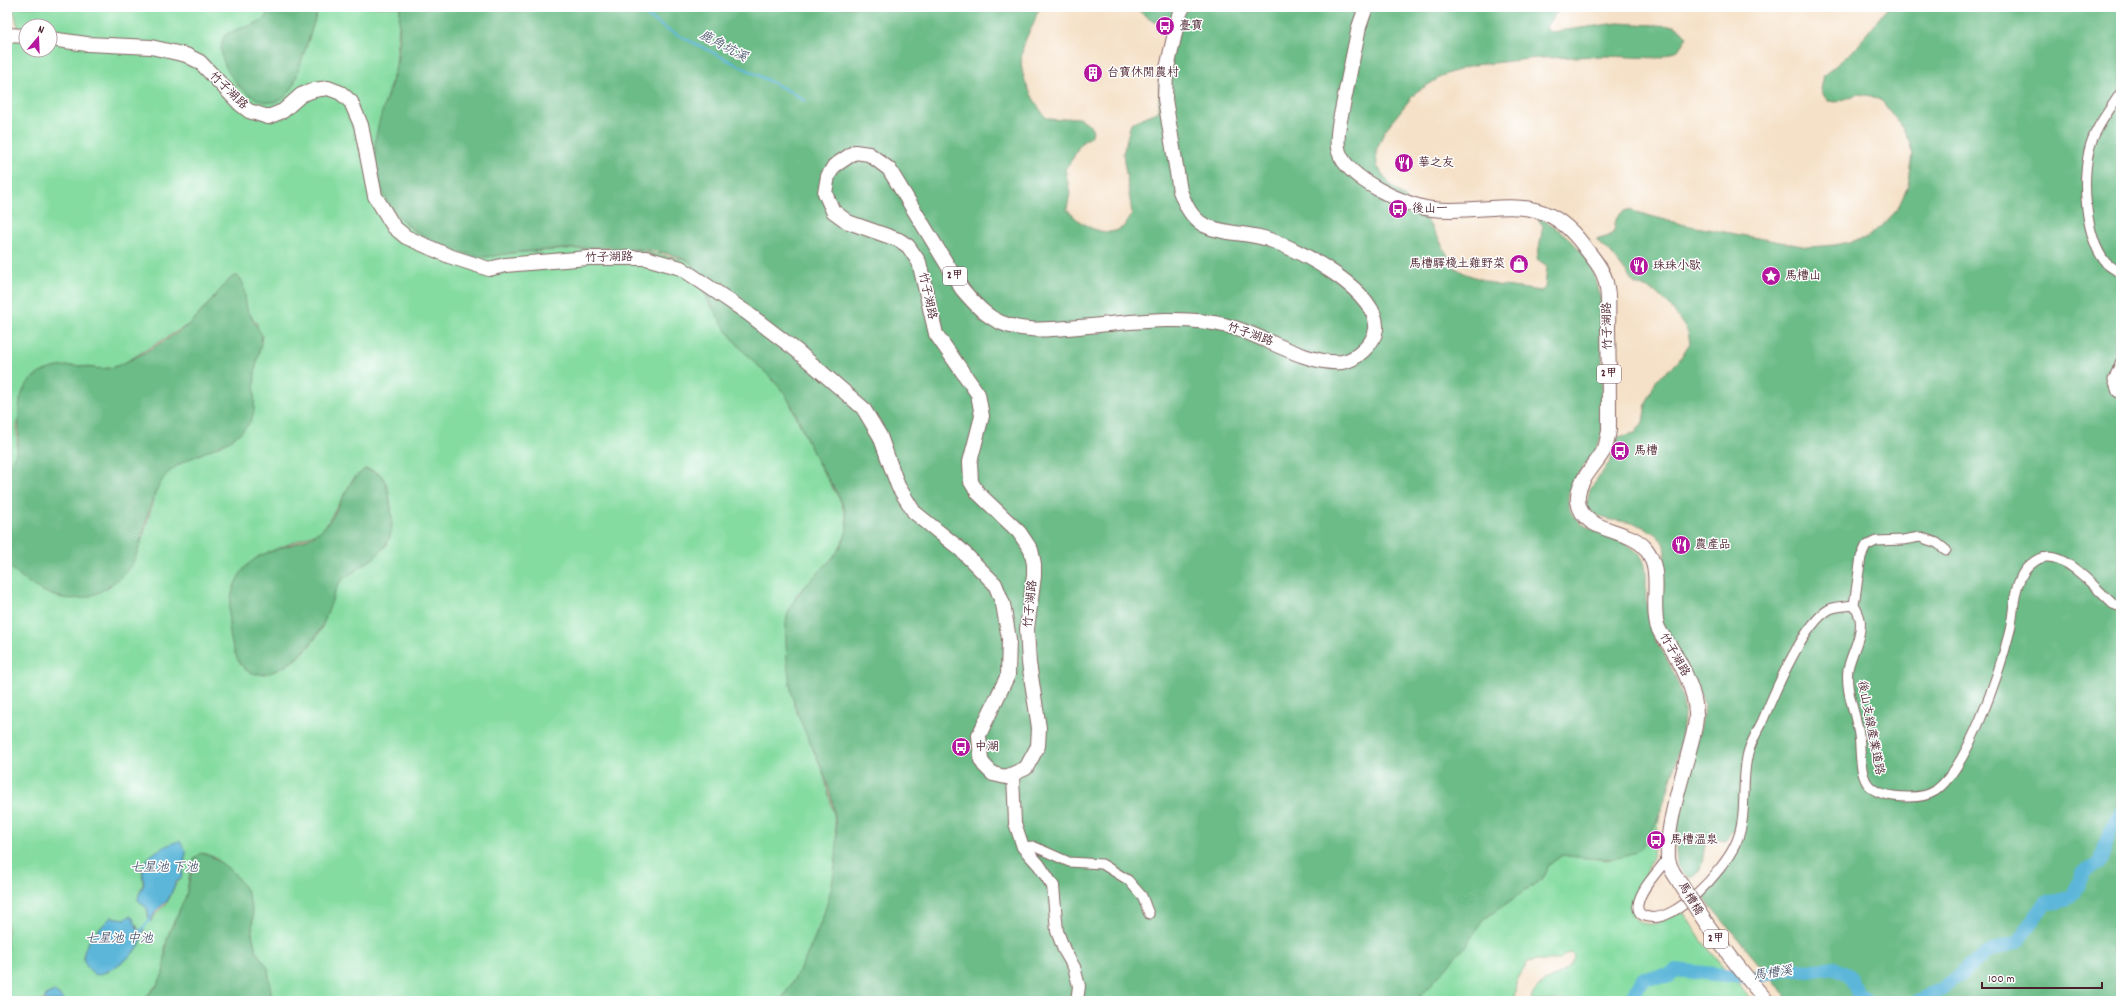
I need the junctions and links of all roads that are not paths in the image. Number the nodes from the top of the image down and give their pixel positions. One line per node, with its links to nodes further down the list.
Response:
1 (1183, 7): 13 (main road, 竹子湖路 / 2甲)
2 (1366, 7): 15 (main road, 竹子湖路 / 2甲)
3 (7, 35): 4 (main road)
4 (18, 36)
5 (58, 40): 13 (main road, 竹子湖路)
6 (2121, 92): 7 (street)
7 (2121, 273)
8 (2121, 361): 9 (street)
9 (2121, 394)
10 (1946, 550): 11 (street)
11 (1854, 605): 12 (street, 後山支線產業道路); 15 (street)
12 (2121, 607)
13 (1013, 775): 14 (street)
14 (1023, 847): 16 (street); 17 (street)
15 (1670, 865): 18 (main road, 馬槽橋 / 2甲, bridge)
16 (1149, 914)
17 (1077, 1001)
18 (1767, 1001)

